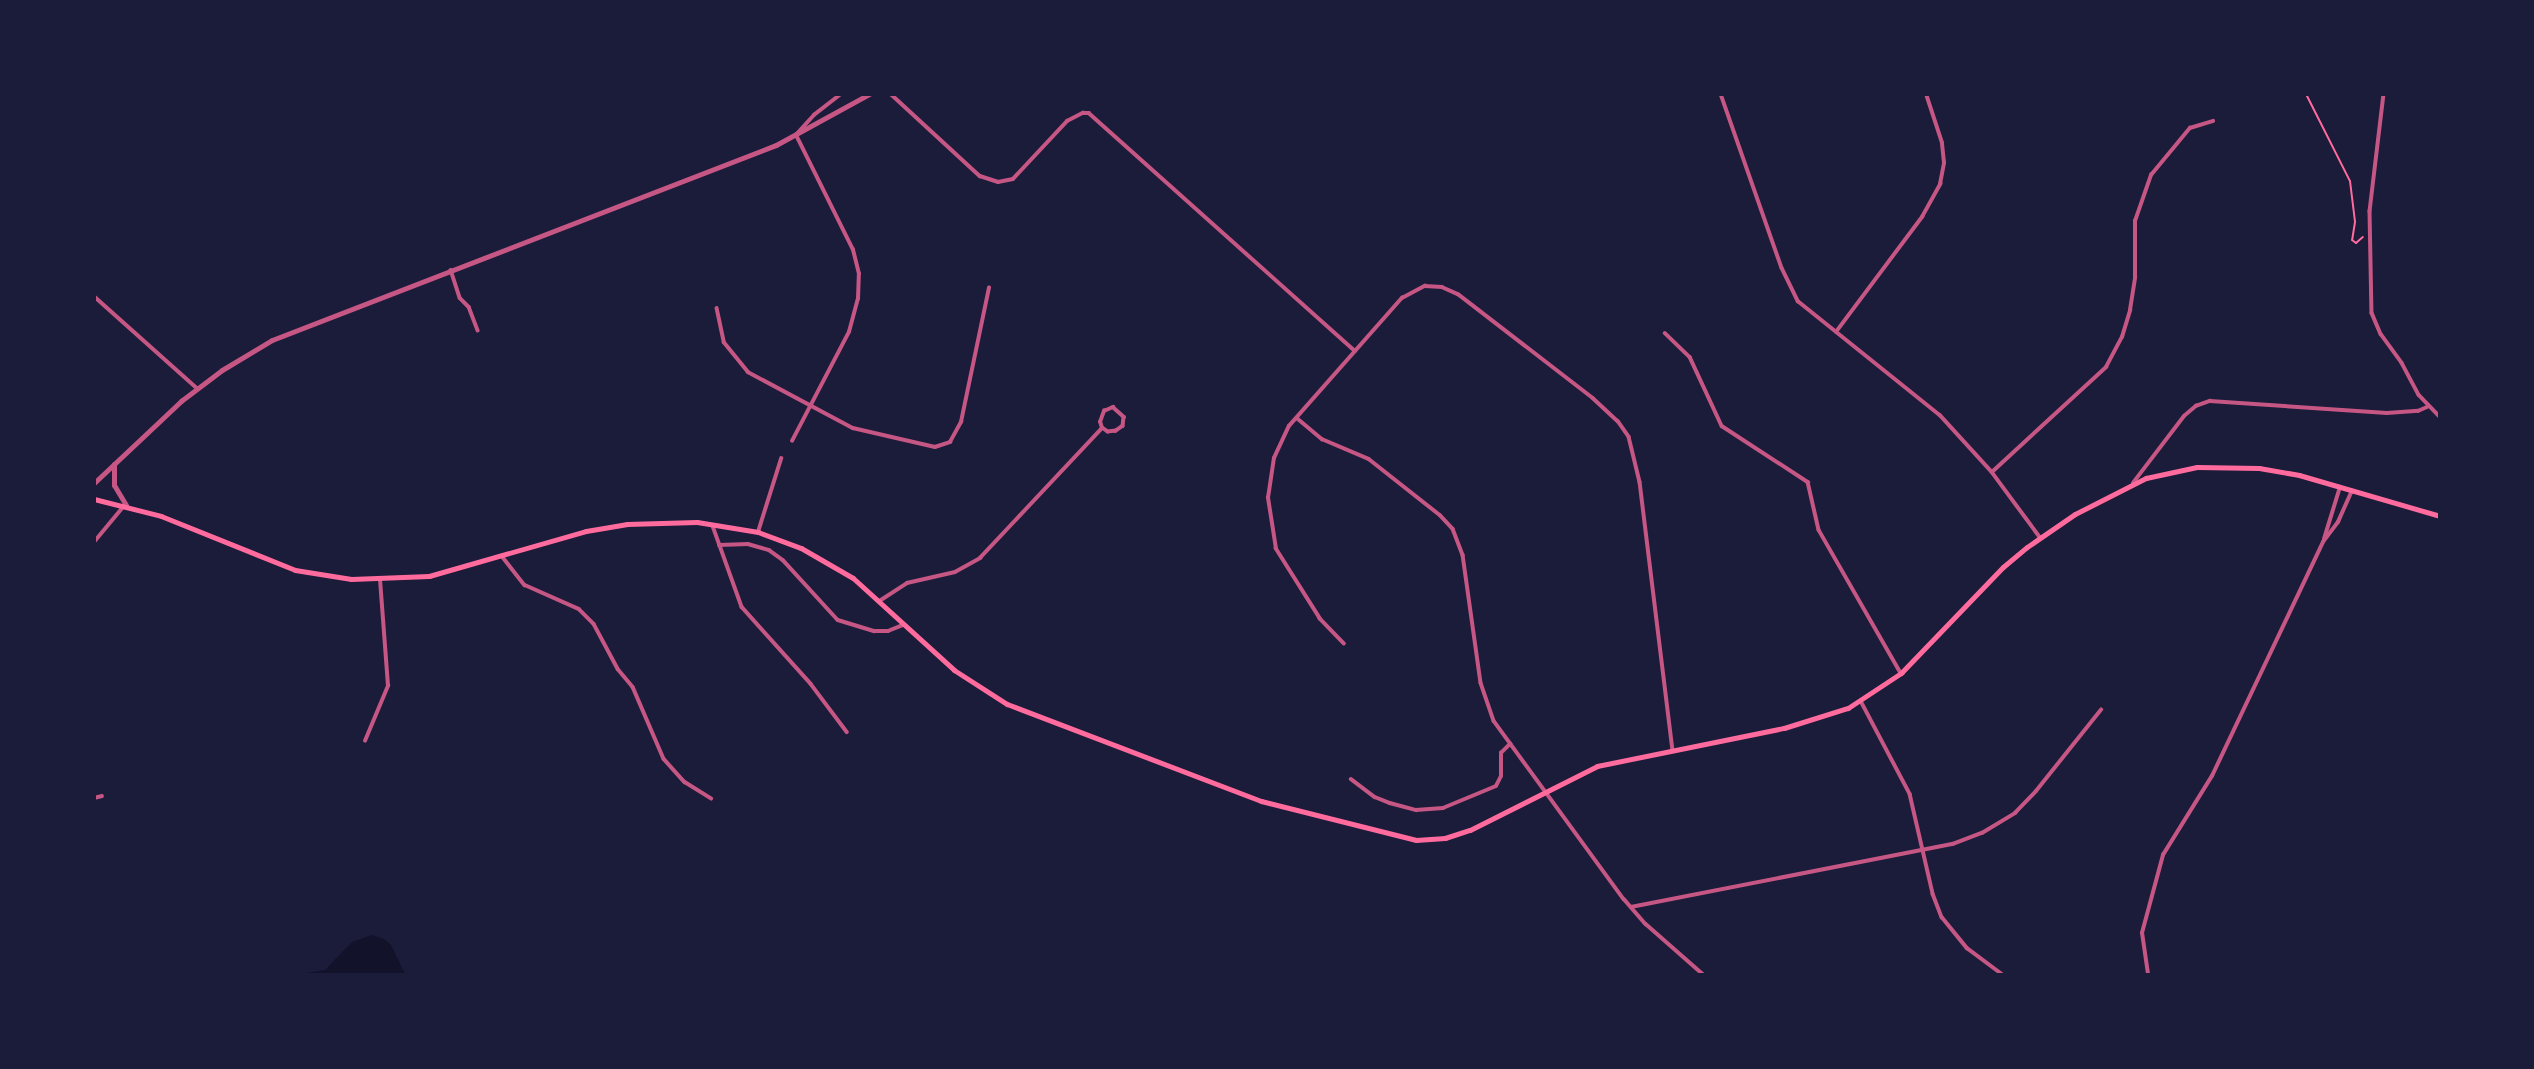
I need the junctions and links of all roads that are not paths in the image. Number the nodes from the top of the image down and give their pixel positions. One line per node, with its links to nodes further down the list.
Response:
1 (841, 94): 8 (street)
2 (869, 94): 8 (street)
3 (891, 94): 16 (street)
4 (1721, 94): 14 (street)
5 (1926, 94): 14 (street)
6 (2384, 94): 19 (street)
7 (2213, 121): 26 (street)
8 (796, 135): 9 (street); 18 (street)
9 (451, 270): 13 (street); 17 (street)
10 (989, 288): 18 (street)
11 (94, 296): 17 (street)
12 (717, 308): 18 (street)
13 (478, 330)
14 (1836, 332): 26 (street)
15 (1665, 333): 45 (street)
16 (1355, 351): 21 (street); 51 (street)
17 (197, 388): 25 (street)
18 (810, 407): 23 (street)
19 (2427, 407): 20 (street); 28 (street)
20 (2440, 417)
21 (1297, 418): 44 (street); 50 (street)
22 (1102, 428): 22 (street); 42 (street)
23 (792, 441)
24 (781, 459): 35 (street)
25 (114, 464): 27 (street); 32 (street)
26 (1992, 472): 36 (street)
27 (94, 483)
28 (2133, 483): 29 (main road); 36 (main road)
29 (2340, 487): 30 (main road); 38 (street)
30 (2352, 491): 33 (main road); 38 (street)
31 (94, 499): 32 (main road)
32 (126, 505): 37 (street); 41 (main road)
33 (2440, 516)
34 (713, 524): 35 (main road); 39 (street); 40 (main road)
35 (758, 533): 42 (main road)
36 (2040, 537): 45 (main road)
37 (94, 542)
38 (2323, 542): 61 (street)
39 (719, 545): 43 (street); 48 (street)
40 (502, 556): 41 (main road); 56 (street)
41 (380, 580): 49 (street)
42 (881, 600): 43 (main road)
43 (906, 624): 53 (main road)
44 (1345, 644)
45 (1900, 673): 46 (main road)
46 (1861, 701): 51 (main road); 57 (street)
47 (2101, 710): 57 (street)
48 (846, 732)
49 (365, 741)
50 (1510, 744): 52 (street); 53 (street)
51 (1673, 750): 53 (main road)
52 (1351, 779)
53 (1545, 791): 58 (street)
54 (102, 796): 55 (street)
55 (94, 798)
56 (711, 798)
57 (1925, 850): 58 (street); 60 (street)
58 (1631, 907): 59 (street)
59 (1703, 975)
60 (2002, 975)
61 (2148, 975)

